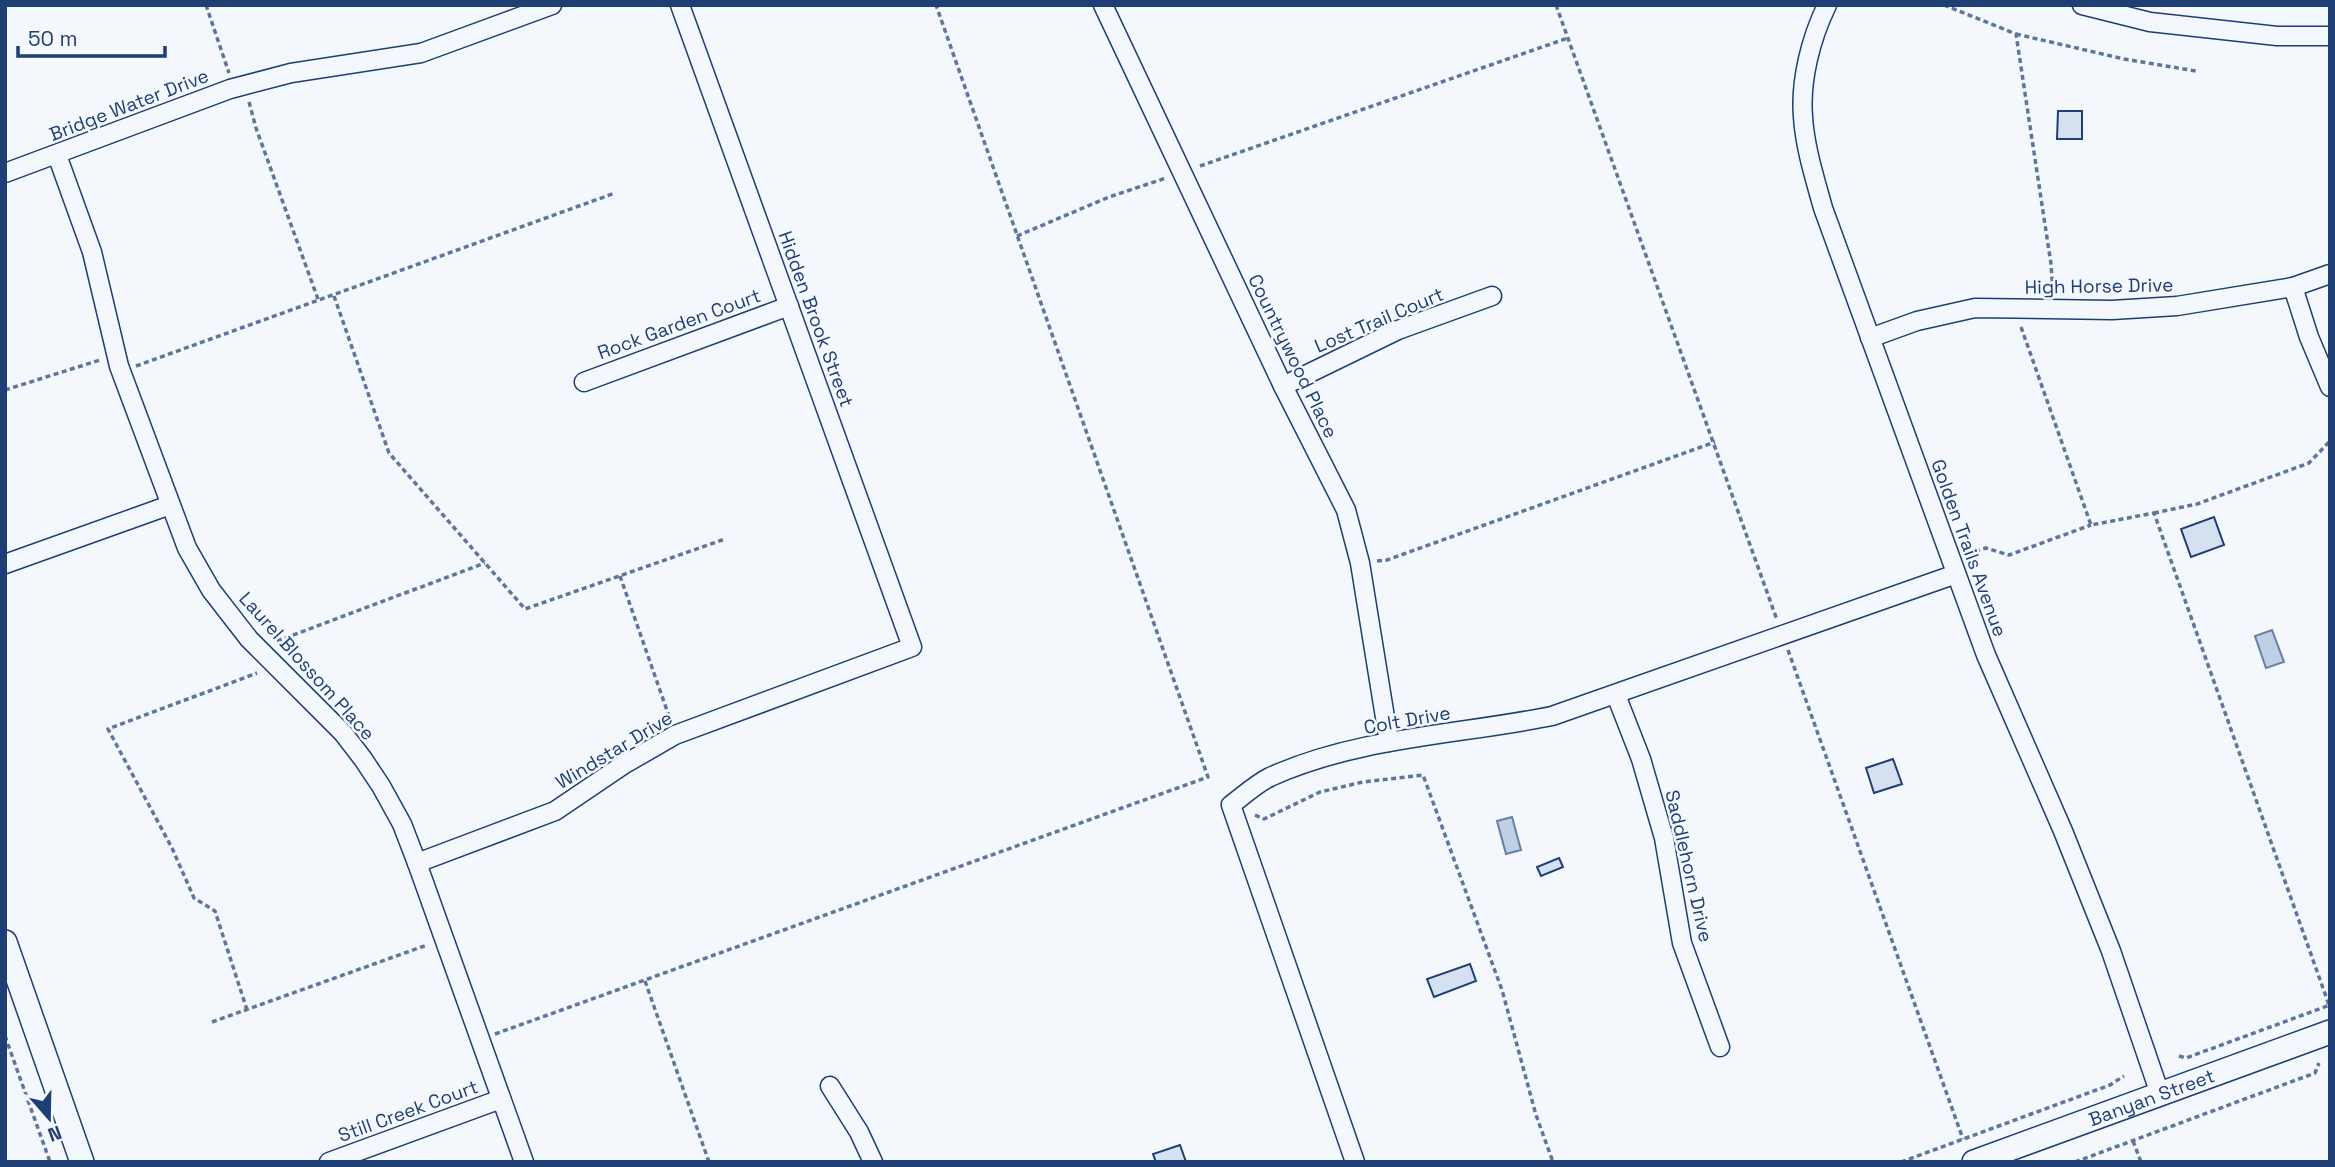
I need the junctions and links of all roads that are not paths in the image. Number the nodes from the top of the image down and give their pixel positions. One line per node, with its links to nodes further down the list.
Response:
1 (552, 5): 7 (street, Bridge Water Drive)
2 (680, 5): 12 (street, Hidden Brook Street)
3 (1103, 5): 15 (street, Countrywood Place)
4 (1827, 5): 13 (street, Golden Trails Avenue)
5 (2082, 5): 6 (street)
6 (2330, 36)
7 (57, 155): 8 (street, Bridge Water Drive); 17 (street, Laurel Blossom Place)
8 (5, 173)
9 (2330, 274): 10 (street, High Horse Drive)
10 (2293, 287): 13 (street, High Horse Drive); 16 (street)
11 (1493, 296): 15 (street, Lost Trail Court)
12 (789, 306): 14 (street, Rock Garden Court); 20 (street, Hidden Brook Street)
13 (1870, 338): 19 (street, Golden Trails Avenue)
14 (584, 382)
15 (1283, 386): 22 (street, Countrywood Place)
16 (2330, 387)
17 (170, 505): 18 (street); 23 (street, Laurel Blossom Place)
18 (5, 564)
19 (1953, 566): 21 (street, Colt Drive); 28 (street, Golden Trails Avenue)
20 (912, 647): 23 (street, Windstar Drive)
21 (1616, 695): 22 (street, Colt Drive); 26 (street, Saddlehorn Drive)
22 (1389, 742): 34 (street, Colt Drive)
23 (417, 863): 29 (street, Laurel Blossom Place)
24 (5, 942): 30 (street)
25 (2330, 1032): 28 (street, Banyan Street)
26 (1720, 1047)
27 (830, 1086): 33 (street)
28 (2160, 1094): 35 (street, Banyan Street)
29 (501, 1099): 31 (street, Still Creek Court); 32 (street, Laurel Blossom Place)
30 (82, 1162)
31 (329, 1162)
32 (524, 1162)
33 (873, 1162)
34 (1355, 1162)
35 (1974, 1162)

